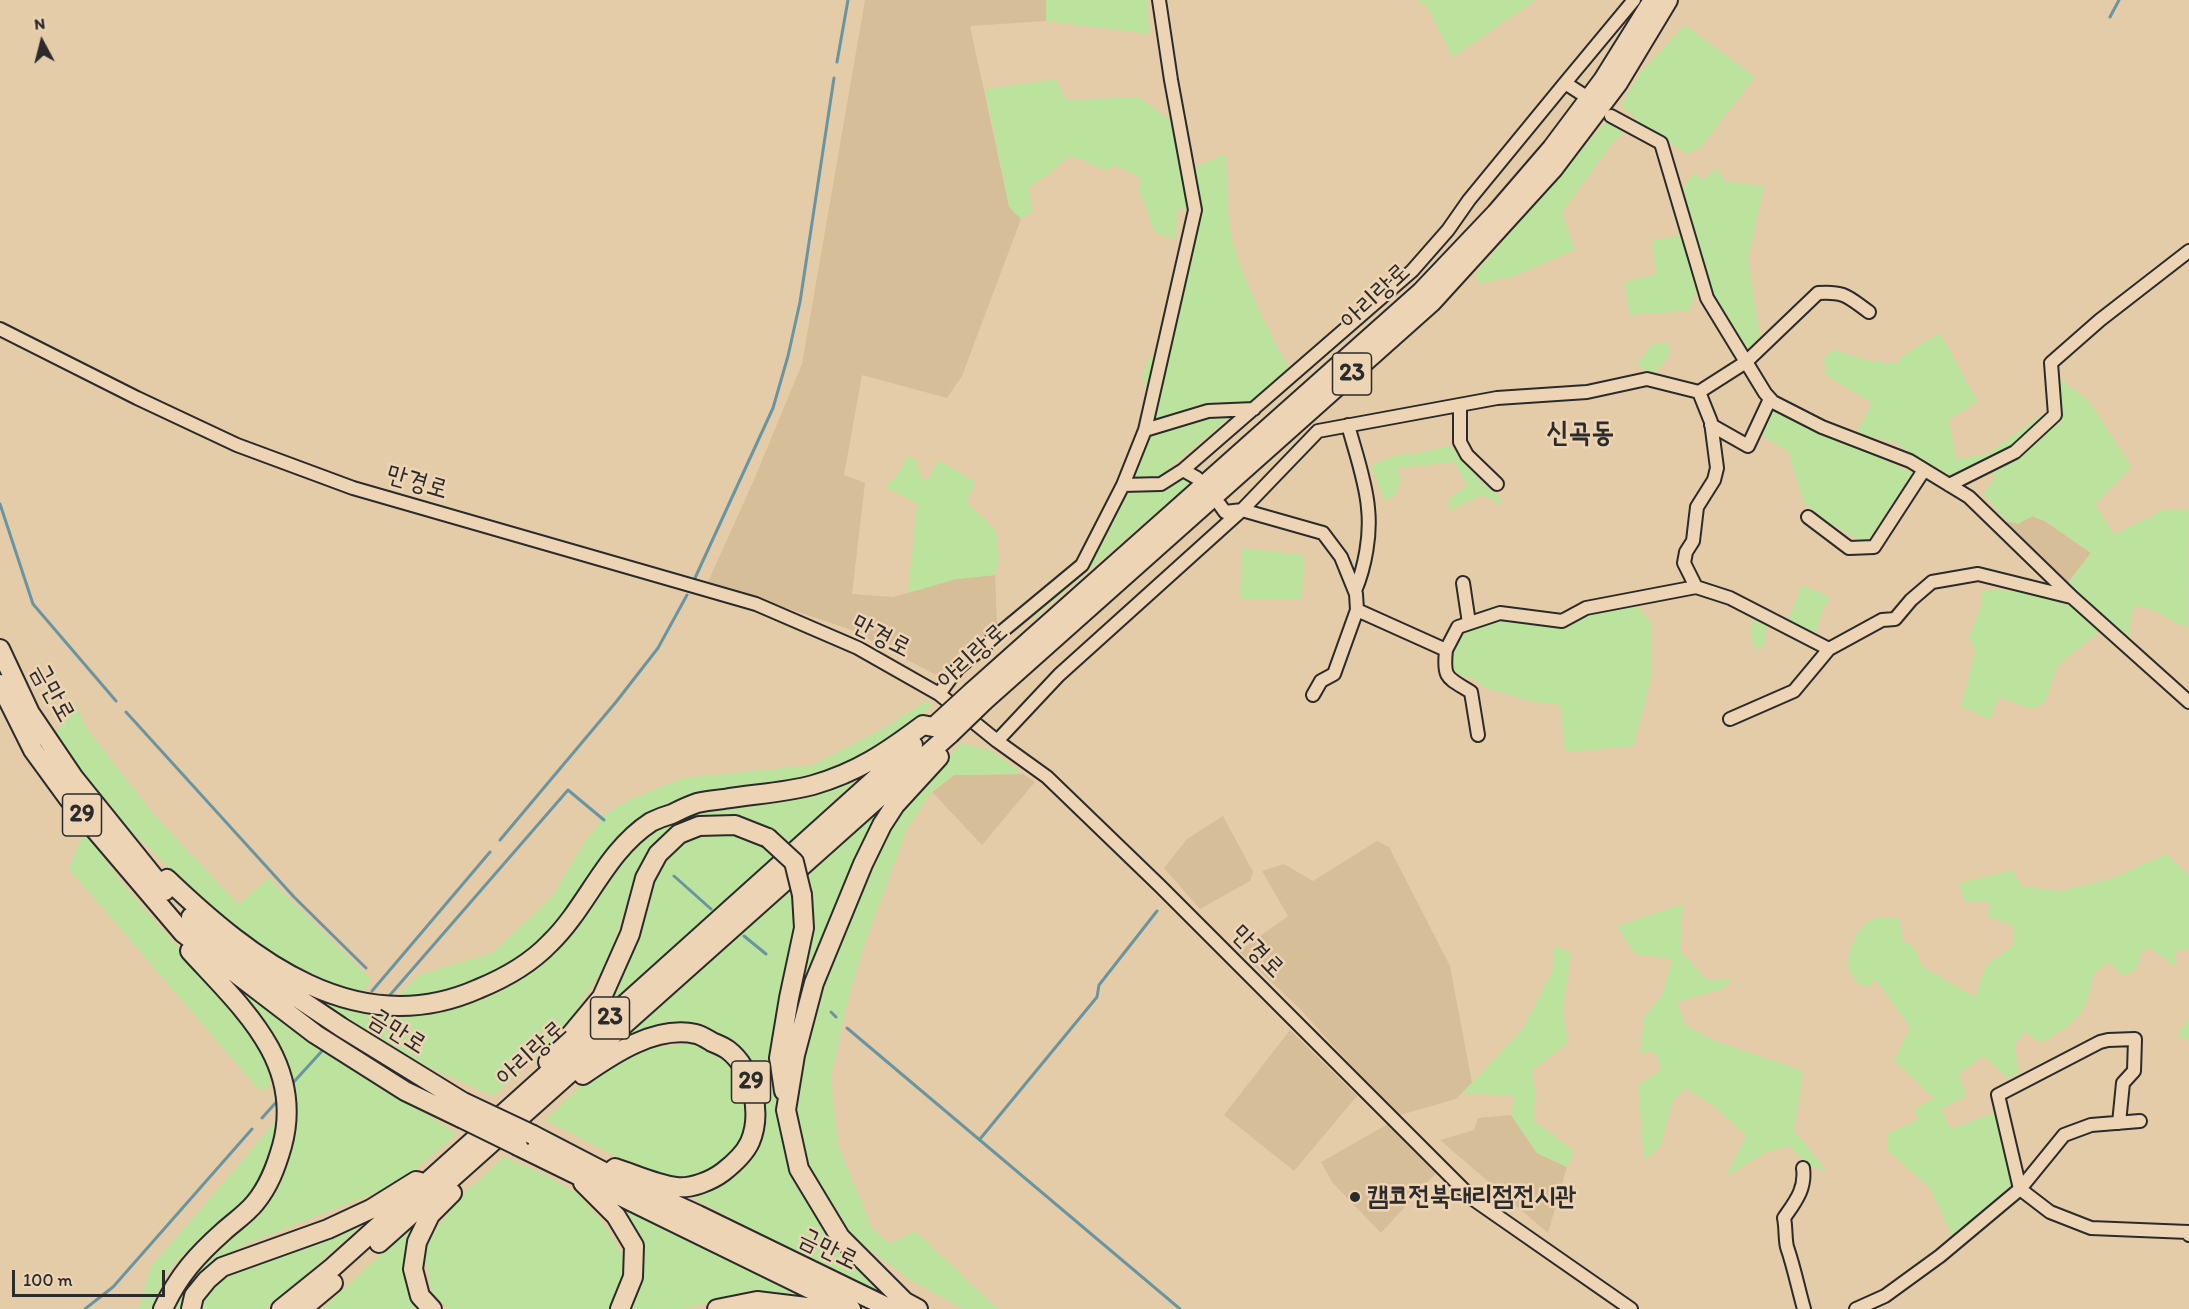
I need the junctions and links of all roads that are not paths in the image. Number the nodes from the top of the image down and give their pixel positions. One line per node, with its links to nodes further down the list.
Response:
1 (1159, 0): 18 (street)
2 (1634, 0): 5 (street)
3 (1653, 0): 40 (highway, 아리랑로 / 23)
4 (1668, 0): 40 (highway, 아리랑로 / 23)
5 (1565, 83): 6 (street); 15 (street)
6 (1582, 94)
7 (1611, 116): 11 (street)
8 (2189, 250): 24 (street)
9 (1869, 312): 11 (street)
10 (0, 329): 38 (street, 만경로)
11 (1746, 362): 12 (street); 13 (street)
12 (1699, 392): 14 (street); 17 (street)
13 (1770, 399): 17 (street); 20 (street)
14 (1460, 405): 16 (street); 22 (street)
15 (1254, 409): 18 (street); 19 (street)
16 (1348, 425): 26 (street); 30 (street)
17 (1711, 425): 29 (street)
18 (1145, 430): 23 (street)
19 (1183, 470): 21 (street); 23 (street)
20 (1924, 470): 24 (street); 27 (street)
21 (1197, 478)
22 (1497, 484)
23 (1123, 485): 38 (street)
24 (1949, 485): 31 (street)
25 (1220, 505): 26 (street)
26 (1242, 510): 30 (street); 45 (street)
27 (1808, 517)
28 (1463, 583): 33 (street)
29 (1696, 587): 33 (street); 35 (street)
30 (1355, 591): 32 (street)
31 (2073, 598): 35 (street); 41 (street)
32 (1357, 610): 36 (street); 39 (street)
33 (1469, 623): 36 (street)
34 (0, 649): 46 (highway, 금만로 / 29)
35 (1829, 649): 42 (street)
36 (1446, 650): 44 (street)
37 (0, 684): 47 (highway, 금만로 / 29)
38 (939, 694): 45 (street, 만경로)
39 (1313, 695)
40 (979, 696): 43 (highway, 아리랑로 / 23, bridge)
41 (2189, 702)
42 (1730, 719)
43 (941, 731): 46 (highway); 48 (highway, 아리랑로 / 23); 50 (highway)
44 (1478, 735)
45 (997, 741): 72 (street, 만경로)
46 (157, 884): 49 (highway, 금만로 / 29)
47 (183, 933): 49 (highway, 금만로); 61 (highway, 29)
48 (553, 1079): 50 (highway, bridge); 56 (highway, 아리랑로 / 23); 57 (highway, 29); 58 (highway, 아리랑로 / 23)
49 (462, 1110): 53 (highway, 금만로, bridge)
50 (786, 1110): 71 (highway)
51 (2140, 1121): 52 (street)
52 (2119, 1123): 59 (street); 59 (street)
53 (525, 1141): 55 (highway, 금만로); 57 (highway, 금만로 / 29)
54 (1803, 1168): 73 (street)
55 (574, 1173): 66 (highway); 69 (highway, 금만로)
56 (458, 1174): 64 (highway, 아리랑로 / 23); 65 (highway)
57 (608, 1174): 70 (highway, 금만로)
58 (427, 1183): 62 (highway); 63 (highway, 아리랑로 / 23)
59 (2020, 1190): 60 (street); 74 (street)
60 (2189, 1235)
61 (163, 1309)
62 (191, 1309)
63 (281, 1309)
64 (302, 1309)
65 (432, 1309)
66 (620, 1309)
67 (717, 1309): 68 (highway)
68 (824, 1309)
69 (851, 1309)
70 (891, 1309)
71 (918, 1309)
72 (1631, 1309)
73 (1804, 1309)
74 (1856, 1309)

